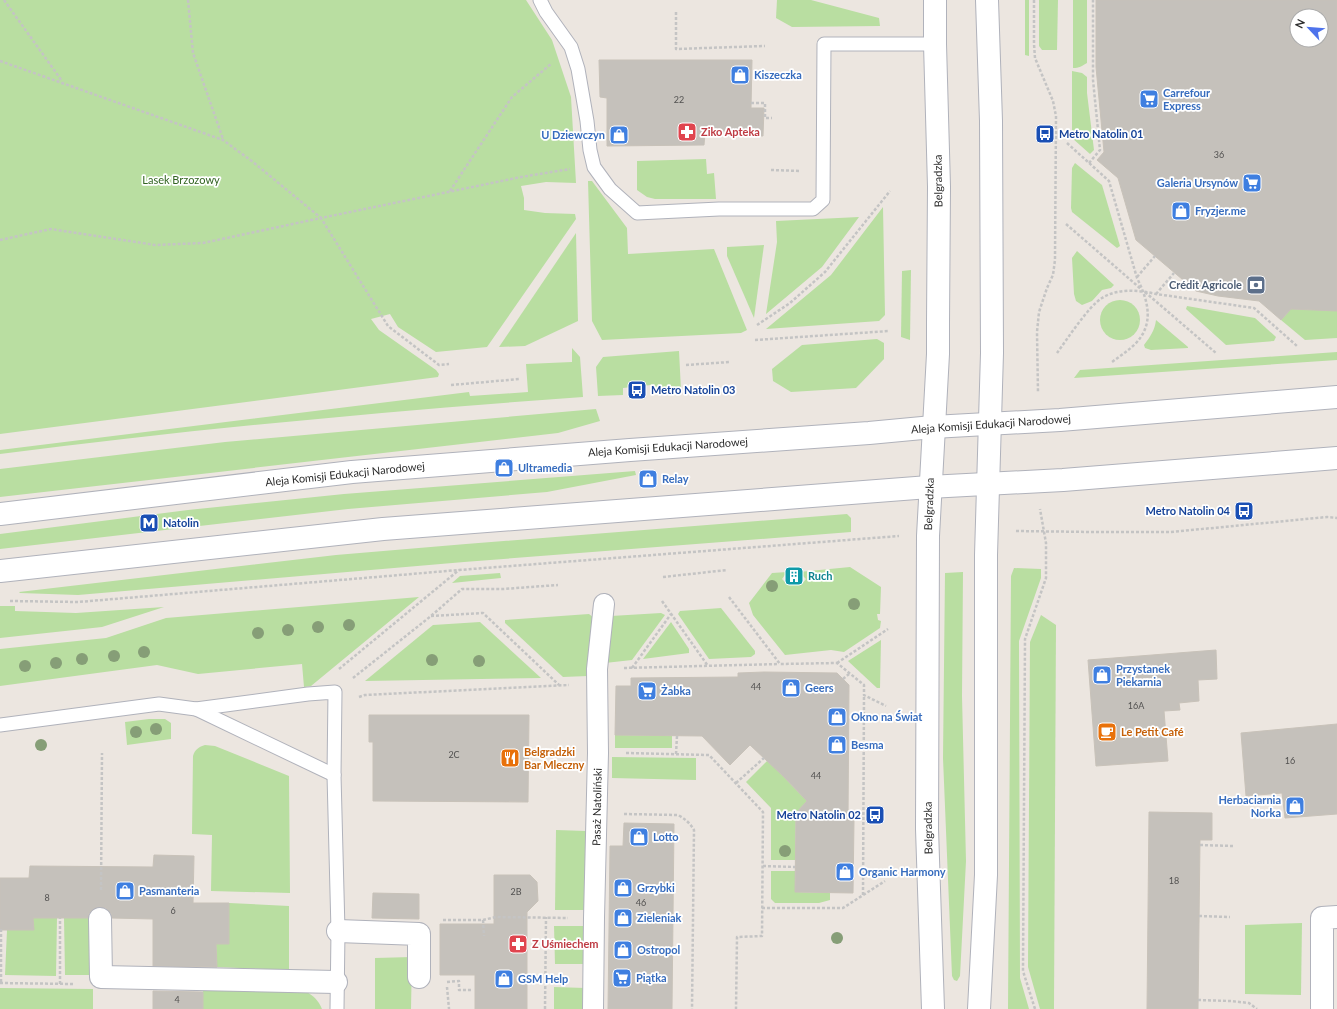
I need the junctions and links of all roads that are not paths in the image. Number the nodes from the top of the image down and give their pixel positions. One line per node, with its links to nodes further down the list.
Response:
1 (540, 0): 4 (lane)
2 (935, 0): 4 (street, Belgradzka)
3 (987, 0): 6 (street)
4 (935, 44): 7 (street, Belgradzka)
5 (1337, 397): 6 (street, Aleja Komisji Edukacji Narodowej)
6 (990, 424): 7 (street, Aleja Komisji Edukacji Narodowej); 9 (street)
7 (933, 427): 10 (street, Belgradzka); 11 (street, Aleja Komisji Edukacji Narodowej)
8 (1337, 458): 9 (street)
9 (988, 484): 10 (street); 25 (street)
10 (929, 487): 12 (street); 24 (street, Belgradzka)
11 (0, 514)
12 (0, 572)
13 (604, 604): 23 (street, Pasaż Natoliński)
14 (196, 709): 15 (lane); 16 (lane); 16 (lane)
15 (0, 724)
16 (334, 775): 19 (lane)
17 (1337, 917): 26 (street)
18 (100, 919): 21 (street)
19 (338, 931): 20 (street); 21 (lane)
20 (419, 976)
21 (336, 982): 22 (lane)
22 (337, 1009)
23 (594, 1009)
24 (933, 1009)
25 (979, 1009)
26 (1322, 1009)

